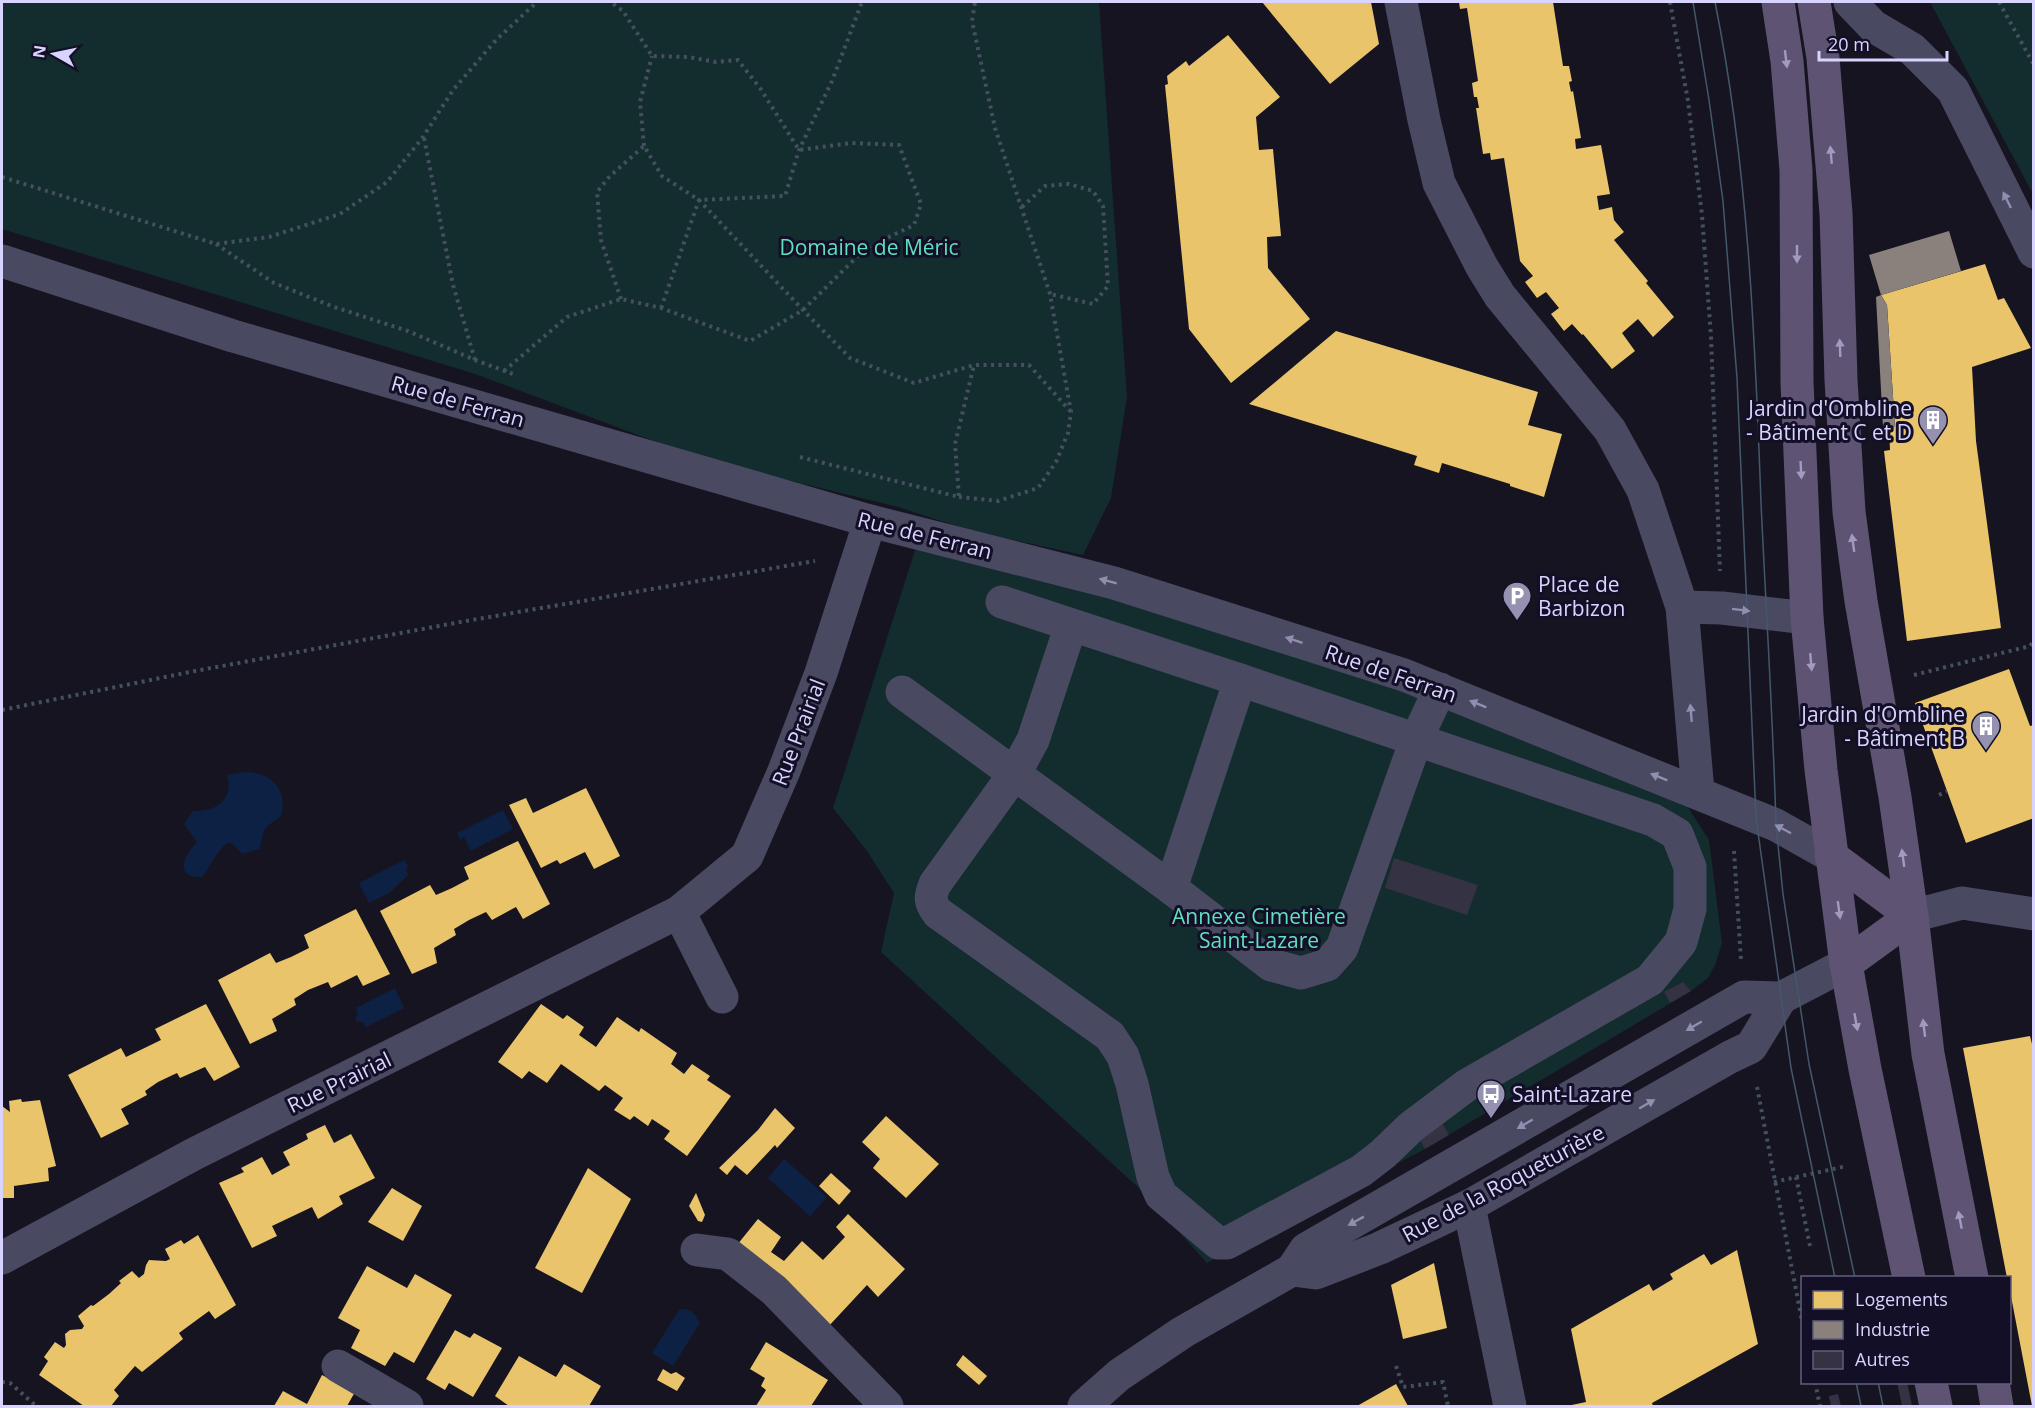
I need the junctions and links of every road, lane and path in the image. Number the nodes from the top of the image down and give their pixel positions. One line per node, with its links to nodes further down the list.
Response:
1 (537, 2): 13 (path)
2 (611, 2): 11 (path)
3 (862, 2): 15 (path)
4 (975, 2): 18 (path)
5 (1401, 2): 36 (street)
6 (1670, 2): 37 (path)
7 (1778, 2): 38 (main road, one-way to 38)
8 (1814, 2): 42 (main road, one-way to 8)
9 (1850, 2): 20 (street, one-way to 9)
10 (1999, 2): 12 (path)
11 (652, 56): 14 (path); 15 (path)
12 (2034, 65)
13 (423, 137): 19 (path); 26 (path)
14 (644, 146): 17 (path); 23 (path)
15 (799, 150): 17 (path); 25 (path)
16 (2, 177): 19 (path)
17 (699, 200): 24 (path); 25 (path)
18 (1022, 207): 22 (path); 22 (path)
19 (216, 244): 26 (path)
20 (2034, 252)
21 (2, 261): 33 (street, Rue de Ferran)
22 (1050, 294): 30 (path)
23 (621, 300): 24 (path); 28 (path)
24 (661, 308): 25 (path)
25 (802, 310): 27 (path)
26 (475, 360): 28 (path)
27 (974, 365): 30 (path); 32 (path)
28 (504, 370): 29 (path)
29 (514, 374)
30 (1071, 412): 32 (path)
31 (796, 456): 32 (path)
32 (959, 497)
33 (870, 521): 34 (street, Rue Prairial); 43 (street, Rue de Ferran, one-way to 33)
34 (858, 558): 45 (path); 53 (street, Rue Prairial)
35 (1002, 602): 39 (street)
36 (1682, 607): 37 (street); 49 (street, one-way to 36)
37 (1722, 608): 38 (street, one-way to 38)
38 (1807, 618): 51 (main road, one-way to 51)
39 (1071, 625): 41 (street); 47 (street)
40 (2034, 641): 42 (path)
41 (1240, 680): 46 (street); 52 (street)
42 (1875, 682): 55 (main road, one-way to 42)
43 (1440, 689): 46 (street); 49 (street, Rue de Ferran, one-way to 43)
44 (902, 692): 47 (street)
45 (2, 710)
46 (1416, 741): 47 (street); 52 (street)
47 (1015, 773): 52 (street)
48 (1947, 791): 50 (path)
49 (1698, 792): 51 (street, Rue de Ferran, one-way to 49)
50 (1939, 795)
51 (1831, 856): 55 (main road); 56 (main road, one-way to 56)
52 (1172, 888)
53 (679, 912): 57 (street); 65 (street, Rue Prairial)
54 (2034, 914): 55 (street)
55 (1911, 916): 56 (main road); 68 (main road, one-way to 55)
56 (1846, 964): 58 (street, Rue de la Roqueturière); 67 (main road, one-way to 67)
57 (722, 997)
58 (1781, 998): 62 (street, Rue de la Roqueturière, one-way to 58); 66 (street, Rue de la Roqueturière, one-way to 66)
59 (1847, 1166): 60 (path)
60 (1796, 1177): 61 (path); 63 (path)
61 (1774, 1182)
62 (1469, 1206): 66 (street, Rue de la Roqueturière); 80 (street)
63 (1810, 1246)
64 (698, 1250): 77 (street)
65 (2, 1258)
66 (1292, 1270): 78 (street, Rue de la Roqueturière)
67 (1909, 1276)
68 (1972, 1276)
69 (338, 1366): 76 (street)
70 (1396, 1366): 79 (path)
71 (2, 1382): 75 (path)
72 (1815, 1384): 81 (path)
73 (1931, 1384): 82 (main road)
74 (1993, 1384): 83 (main road)
75 (36, 1407)
76 (407, 1407)
77 (887, 1407)
78 (1084, 1407)
79 (1448, 1407)
80 (1510, 1407)
81 (1820, 1407)
82 (1936, 1407)
83 (1997, 1407)

